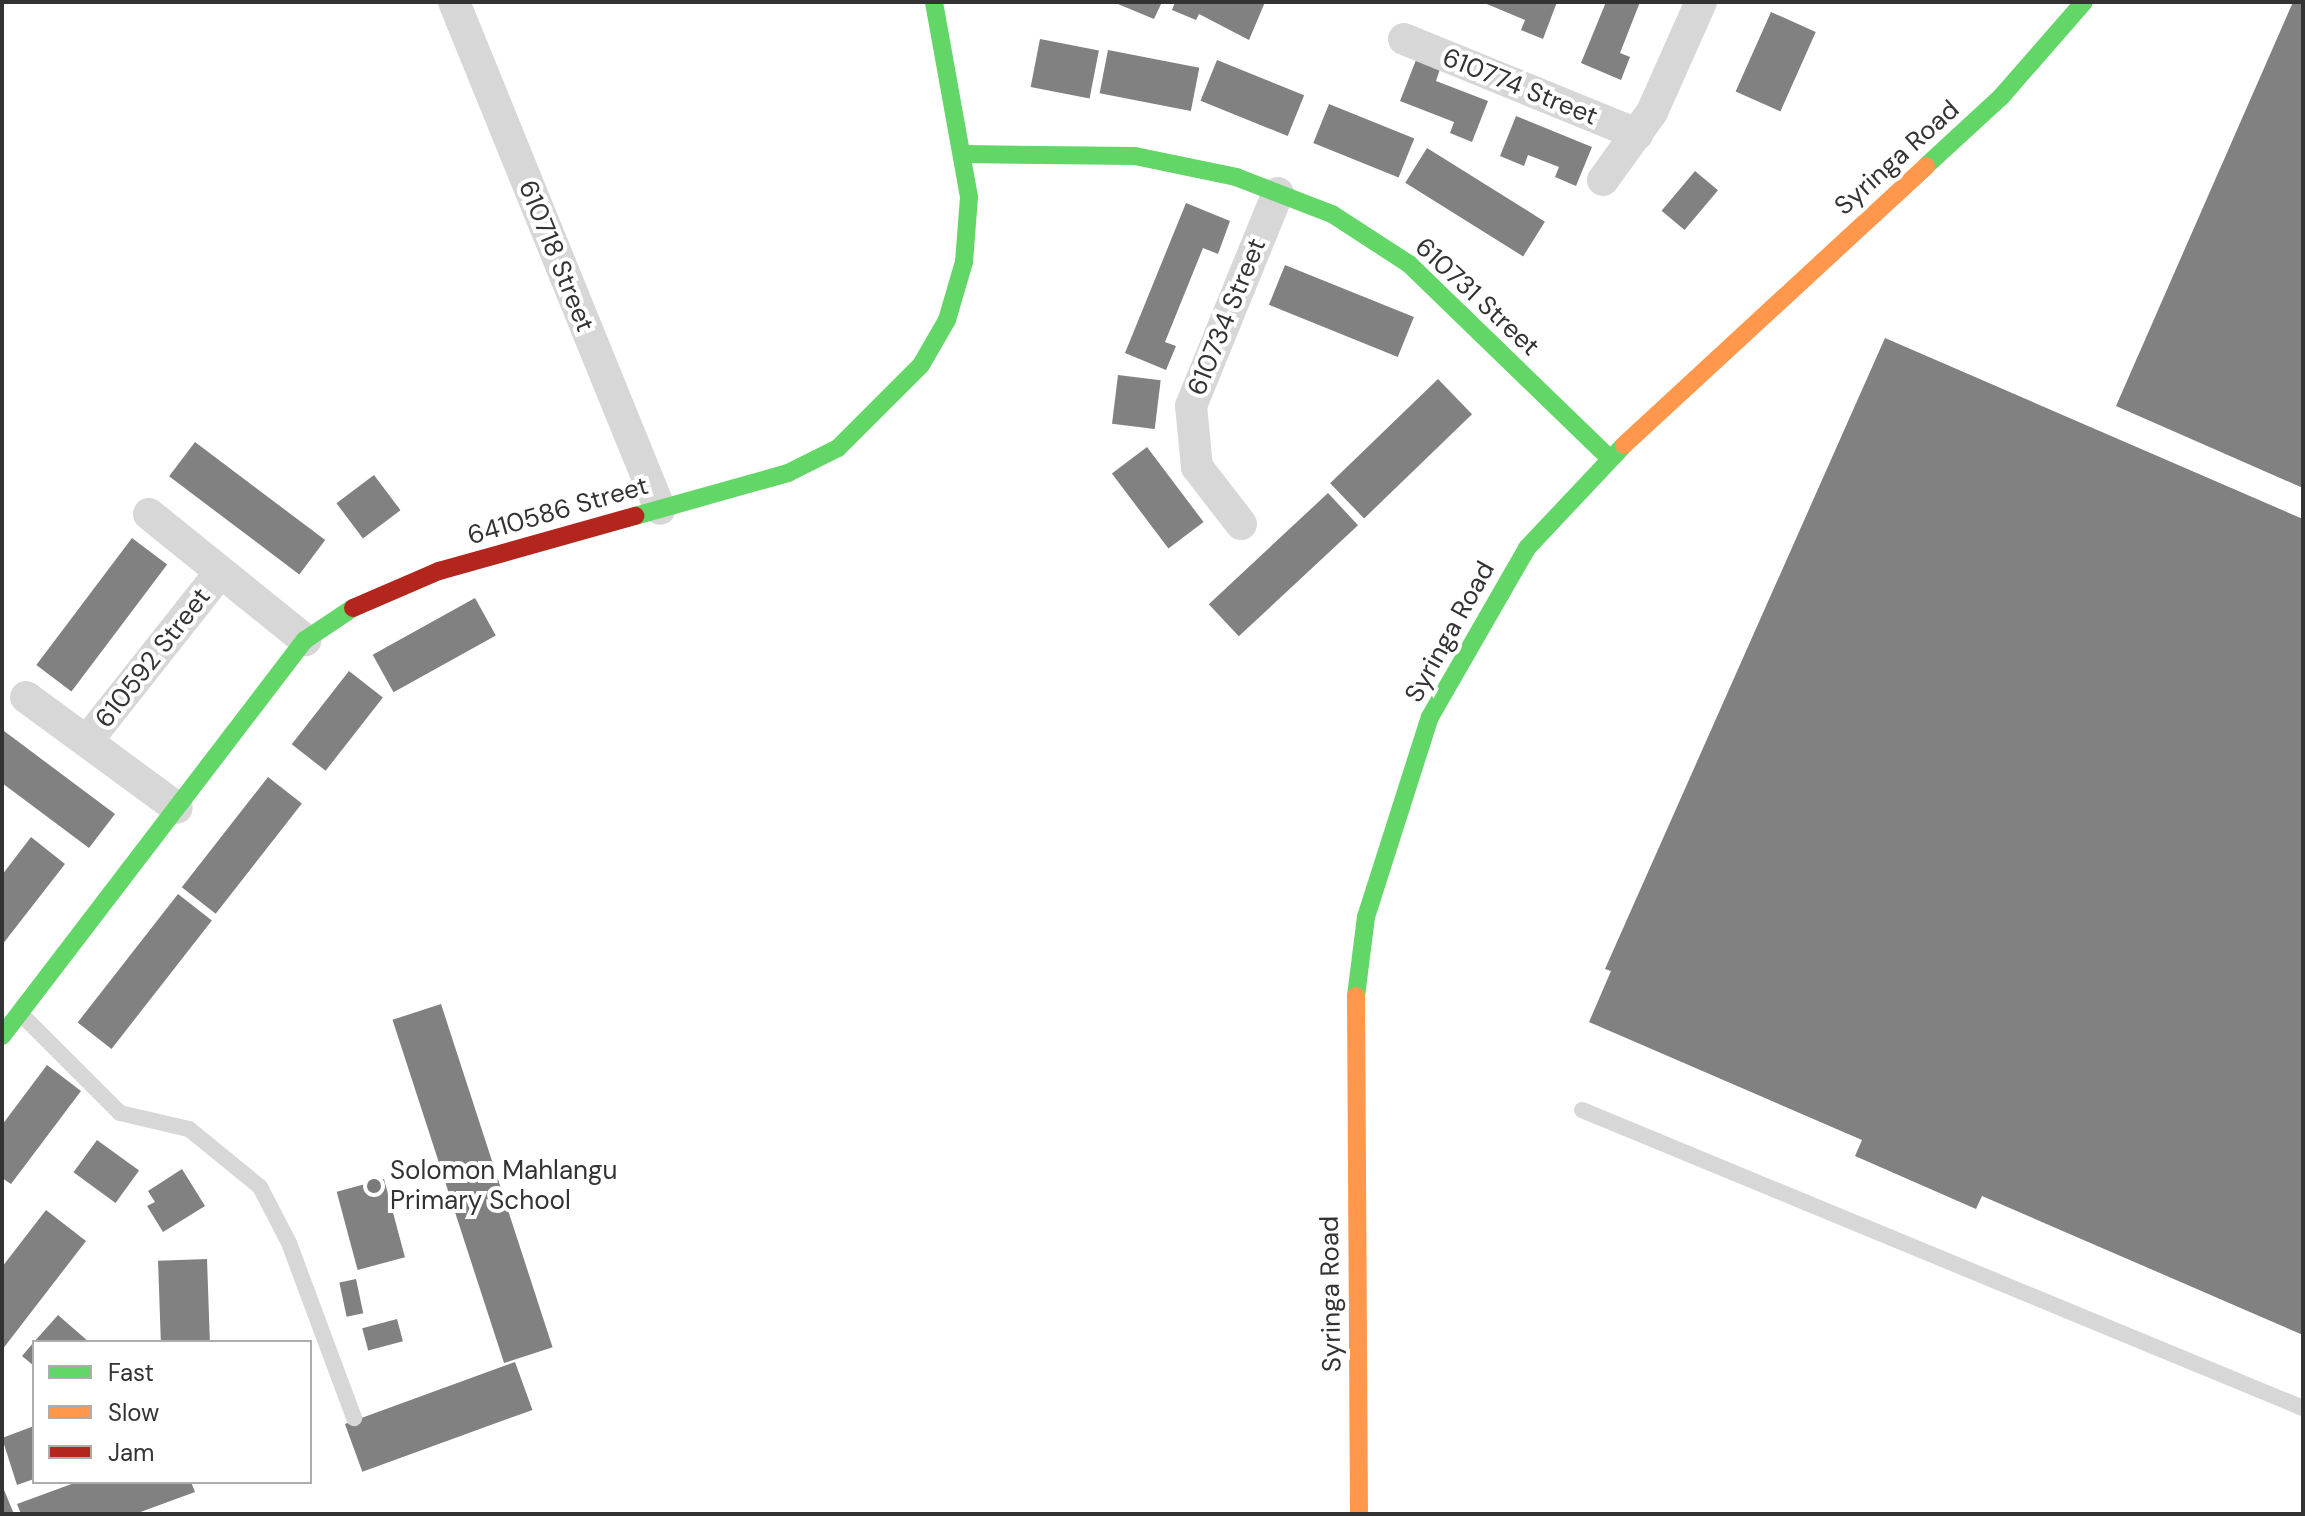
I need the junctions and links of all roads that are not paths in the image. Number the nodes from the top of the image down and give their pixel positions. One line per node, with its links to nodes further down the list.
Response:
1 (454, 2): 11 (street, 610718 Street)
2 (934, 2): 7 (street, 6410586 Street)
3 (1701, 2): 6 (street)
4 (2084, 2): 10 (street, Syringa Road)
5 (1404, 39): 6 (street, 610774 Street)
6 (1637, 134): 8 (street)
7 (964, 154): 9 (street, 610731 Street); 11 (street, 6410586 Street)
8 (1603, 180)
9 (1278, 193): 10 (street, 610731 Street); 13 (street, 610734 Street)
10 (1607, 456): 24 (street, Syringa Road)
11 (660, 509): 15 (street, 6410586 Street)
12 (149, 514): 14 (street, 610592 Street)
13 (1241, 524)
14 (219, 574): 15 (street, 610592 Street); 17 (street, 610592 Street)
15 (305, 640): 18 (street, 6410586 Street)
16 (26, 697): 17 (street)
17 (87, 741): 18 (street)
18 (177, 808): 19 (street, 6410586 Street)
19 (20, 1013): 20 (street, 6410586 Street); 23 (lane)
20 (2, 1036)
21 (1582, 1110): 22 (lane)
22 (2303, 1408)
23 (354, 1418)
24 (1359, 1514)

